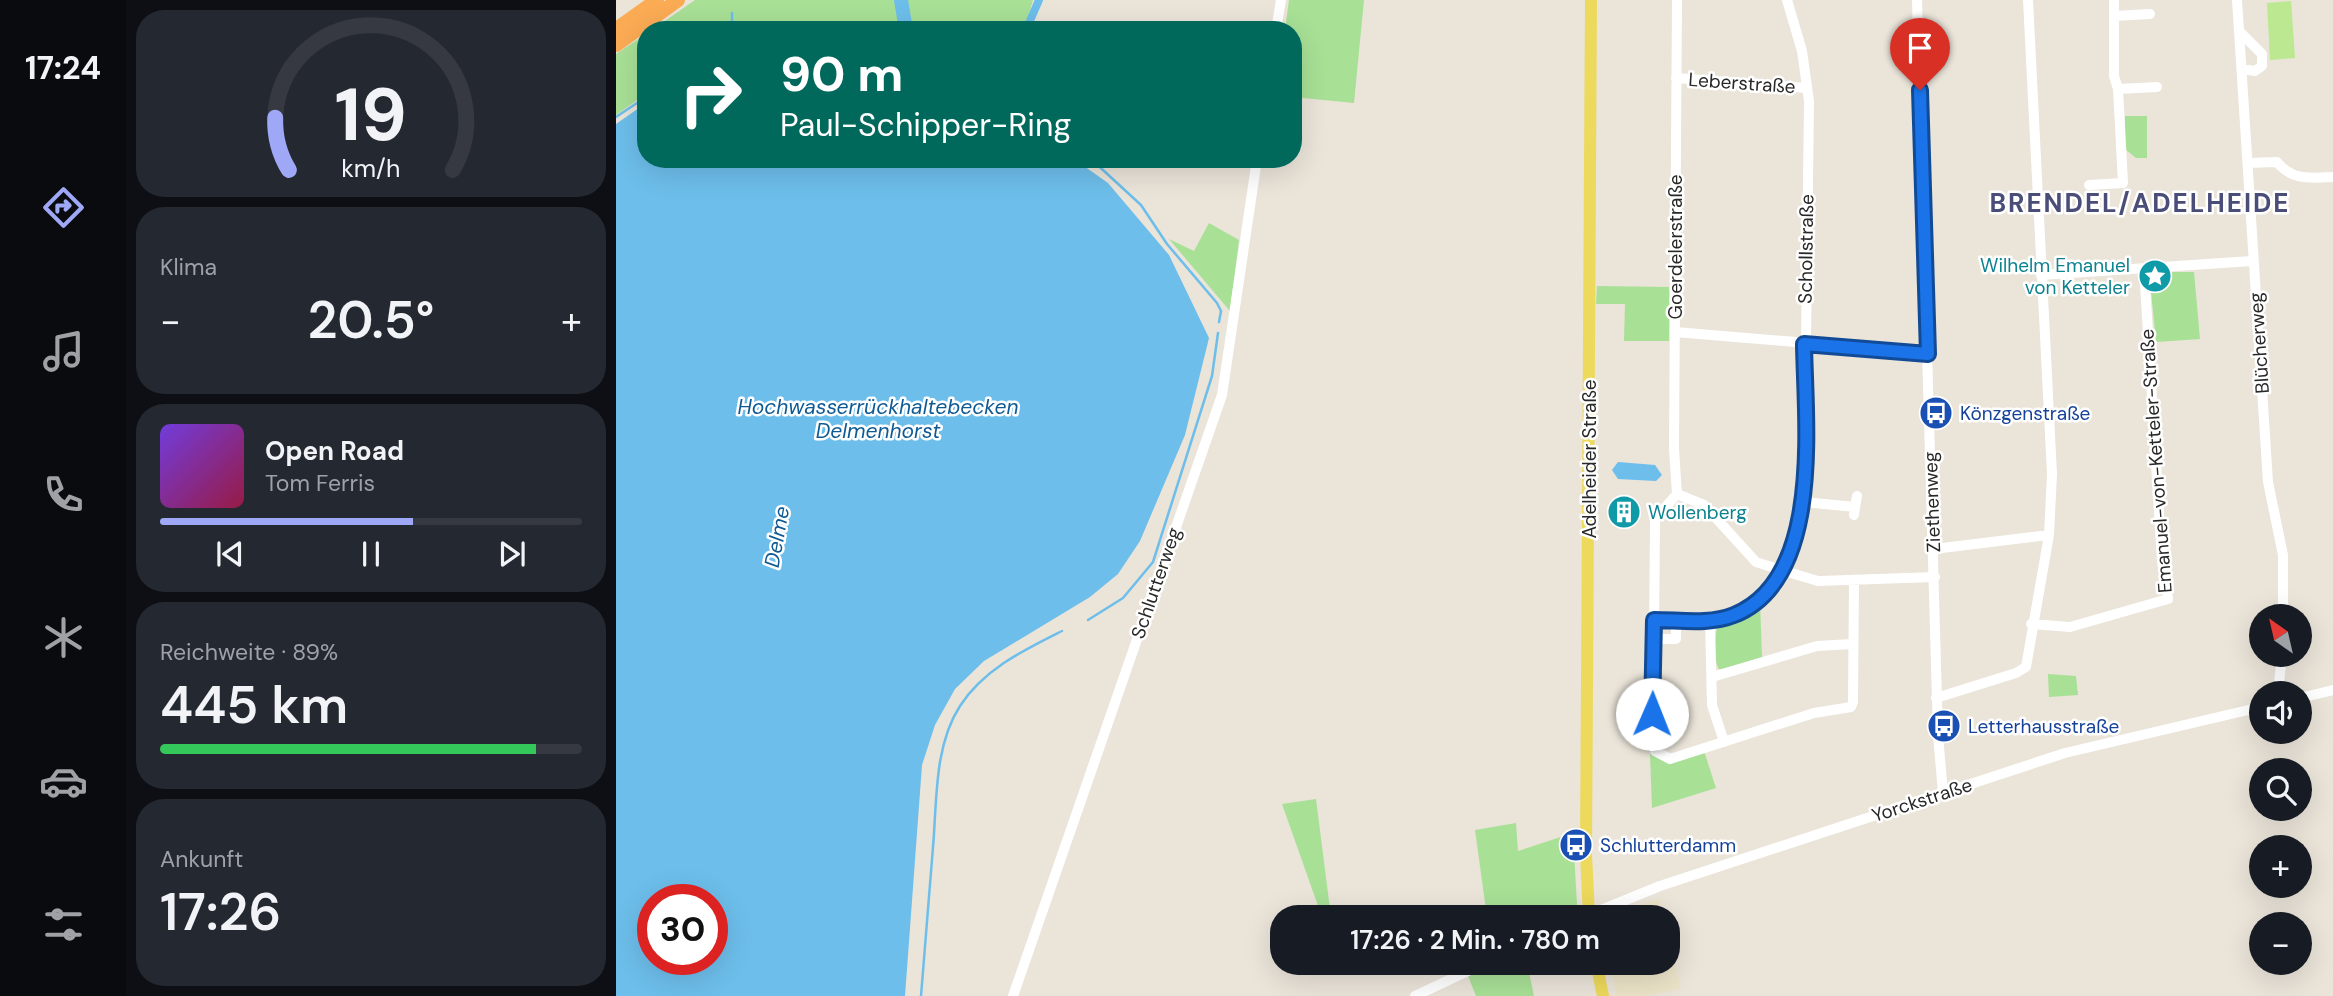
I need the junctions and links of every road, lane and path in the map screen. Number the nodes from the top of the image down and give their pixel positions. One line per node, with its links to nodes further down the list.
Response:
1 (657, 0): 15 (highway)
2 (678, 0): 13 (highway)
3 (1281, 0): 14 (street)
4 (1591, 0): 56 (main road, Adelheider Straße)
5 (1677, 0): 20 (street, Goerdelerstraße)
6 (1787, 0): 22 (street, Schollstraße)
7 (1917, 0): 33 (street, Ziethenweg)
8 (2028, 0): 30 (street)
9 (2114, 0): 12 (street)
10 (2237, 0): 17 (street, Blücherweg)
11 (2150, 14): 12 (street)
12 (2115, 16): 23 (street)
13 (649, 21)
14 (1278, 21)
15 (616, 29)
16 (637, 30): 18 (highway)
17 (2239, 31): 19 (street, Blücherweg); 19 (street)
18 (616, 45)
19 (2242, 69): 24 (street, Blücherweg)
20 (1676, 78): 22 (street, Leberstraße); 31 (street, Goerdelerstraße)
21 (2157, 87): 23 (street)
22 (1807, 88): 32 (street, Schollstraße)
23 (2118, 89): 27 (street)
24 (2248, 163): 26 (street); 28 (street, Blücherweg)
25 (1256, 168): 60 (street, Schlutterweg)
26 (2333, 177)
27 (2089, 185)
28 (2252, 261): 29 (street); 42 (street, Blücherweg)
29 (2144, 268): 30 (street); 46 (street, Emanuel-von-Ketteler-Straße)
30 (2041, 275): 37 (street)
31 (1675, 332): 32 (street); 34 (street, Goerdelerstraße)
32 (1804, 344): 33 (street); 35 (street, Schollstraße)
33 (1928, 354): 38 (street, Ziethenweg)
34 (1677, 494): 39 (street); 43 (street)
35 (1804, 502): 36 (street); 39 (street, Schollstraße)
36 (1856, 506)
37 (2049, 535): 38 (street); 46 (street)
38 (1934, 549): 40 (street, Ziethenweg)
39 (1781, 570): 41 (street); 45 (street, Schollstraße)
40 (1935, 577): 41 (street); 52 (street, Ziethenweg)
41 (1854, 580): 48 (street)
42 (2283, 604)
43 (1654, 620): 44 (street, Schollstraße); 47 (street)
44 (1676, 620): 45 (street, Schollstraße); 47 (street)
45 (1710, 621): 49 (street)
46 (2031, 624): 52 (street)
47 (1654, 639): 54 (street)
48 (1852, 644): 49 (street); 54 (street)
49 (1713, 677): 54 (street)
50 (2333, 691): 51 (street)
51 (2312, 695)
52 (1936, 698): 55 (street, Ziethenweg)
53 (2249, 710): 55 (street, Yorckstraße)
54 (1724, 742)
55 (1943, 793): 57 (street, Yorckstraße)
56 (1587, 905)
57 (1614, 905)
58 (1459, 975): 61 (street)
59 (1599, 975): 62 (main road)
60 (1013, 996)
61 (1415, 996)
62 (1603, 996)

